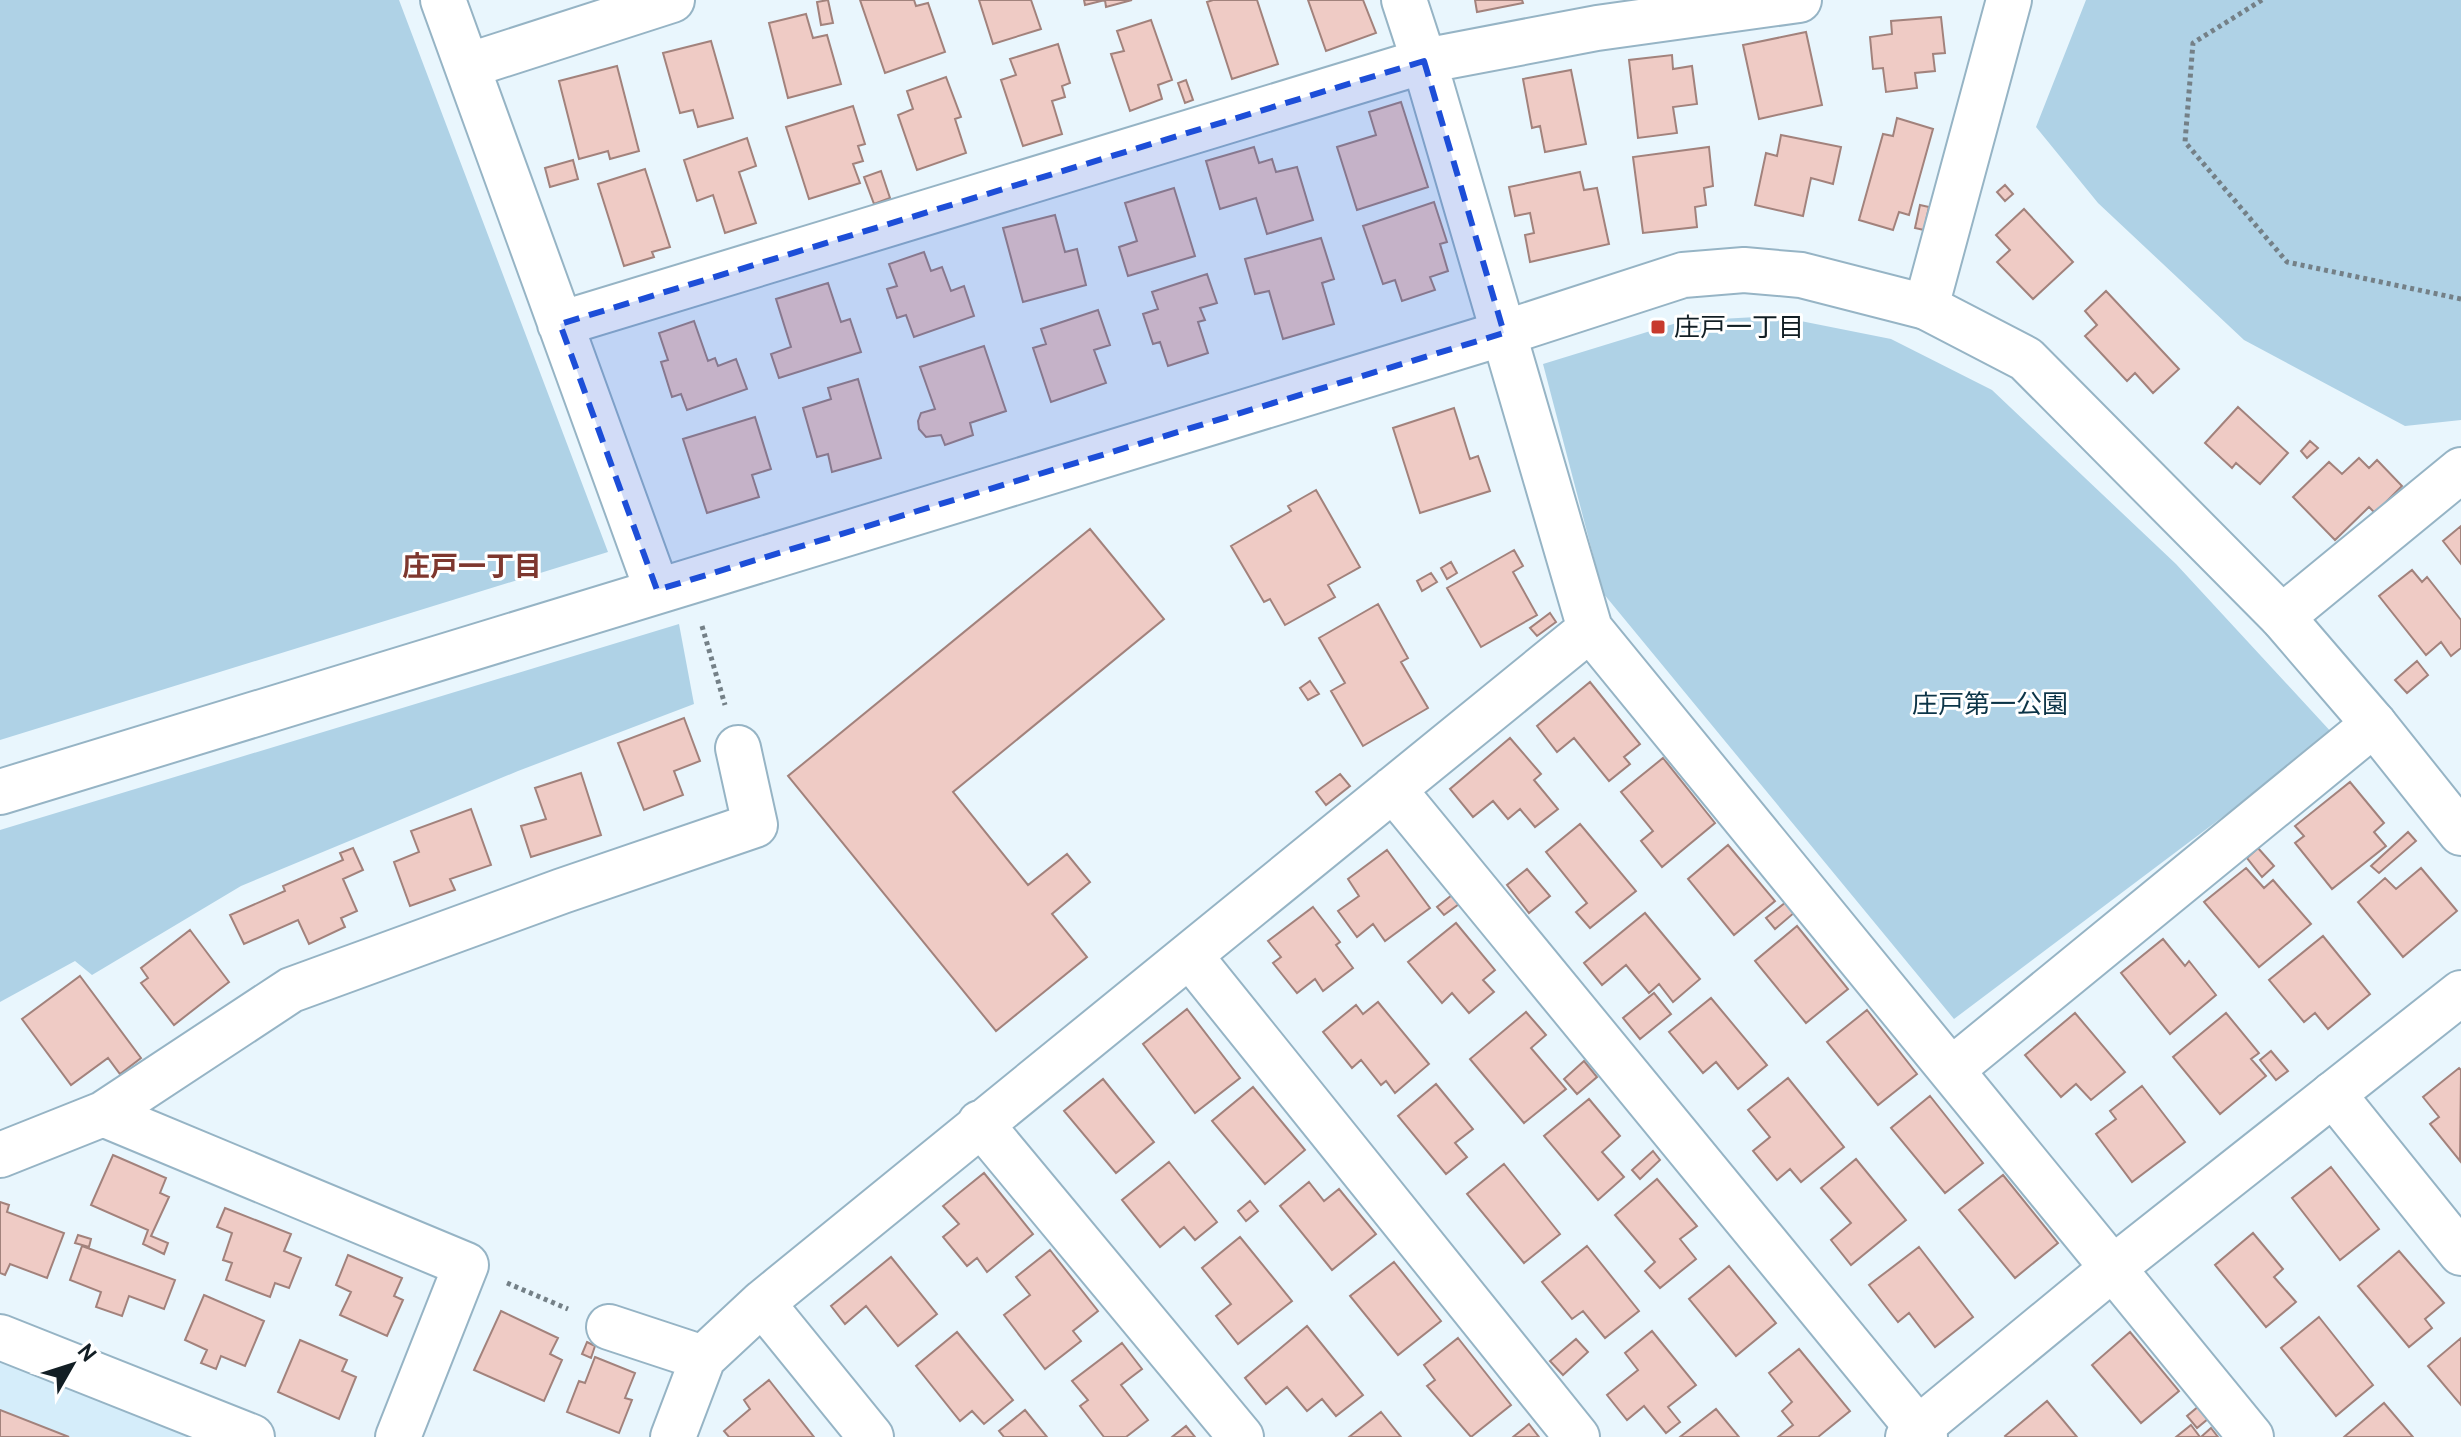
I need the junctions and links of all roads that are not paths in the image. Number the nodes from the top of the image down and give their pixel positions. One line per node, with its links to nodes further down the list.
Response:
1 (443, 0): 7 (street)
2 (672, 0): 7 (street)
3 (1404, 0): 6 (street)
4 (1799, 0): 6 (street)
5 (2009, 0): 8 (street)
6 (1424, 61): 9 (street); 10 (street)
7 (467, 66): 9 (street)
8 (1926, 307): 10 (street); 13 (street)
9 (560, 324): 12 (street)
10 (1504, 333): 12 (street); 14 (street)
11 (2461, 470): 13 (street)
12 (673, 585): 18 (street)
13 (2282, 617): 15 (street)
14 (1590, 629): 17 (street); 22 (street)
15 (2374, 724): 19 (street); 22 (street)
16 (738, 748): 24 (street)
17 (1393, 789): 20 (street); 33 (street)
18 (0, 792)
19 (2461, 833)
20 (1190, 956): 25 (street); 39 (street)
21 (2461, 993): 23 (street)
22 (1951, 1070): 28 (street)
23 (2333, 1094): 27 (street); 28 (street)
24 (103, 1114): 26 (street); 35 (street)
25 (980, 1123): 29 (street); 38 (street)
26 (0, 1155)
27 (2461, 1253)
28 (2113, 1268): 33 (street); 40 (street)
29 (762, 1303): 32 (street); 37 (street)
30 (609, 1327): 32 (street)
31 (0, 1337): 34 (street)
32 (703, 1358): 36 (street)
33 (1917, 1434)
34 (252, 1437)
35 (398, 1437)
36 (673, 1437)
37 (871, 1437)
38 (1241, 1437)
39 (1577, 1437)
40 (2251, 1437)

